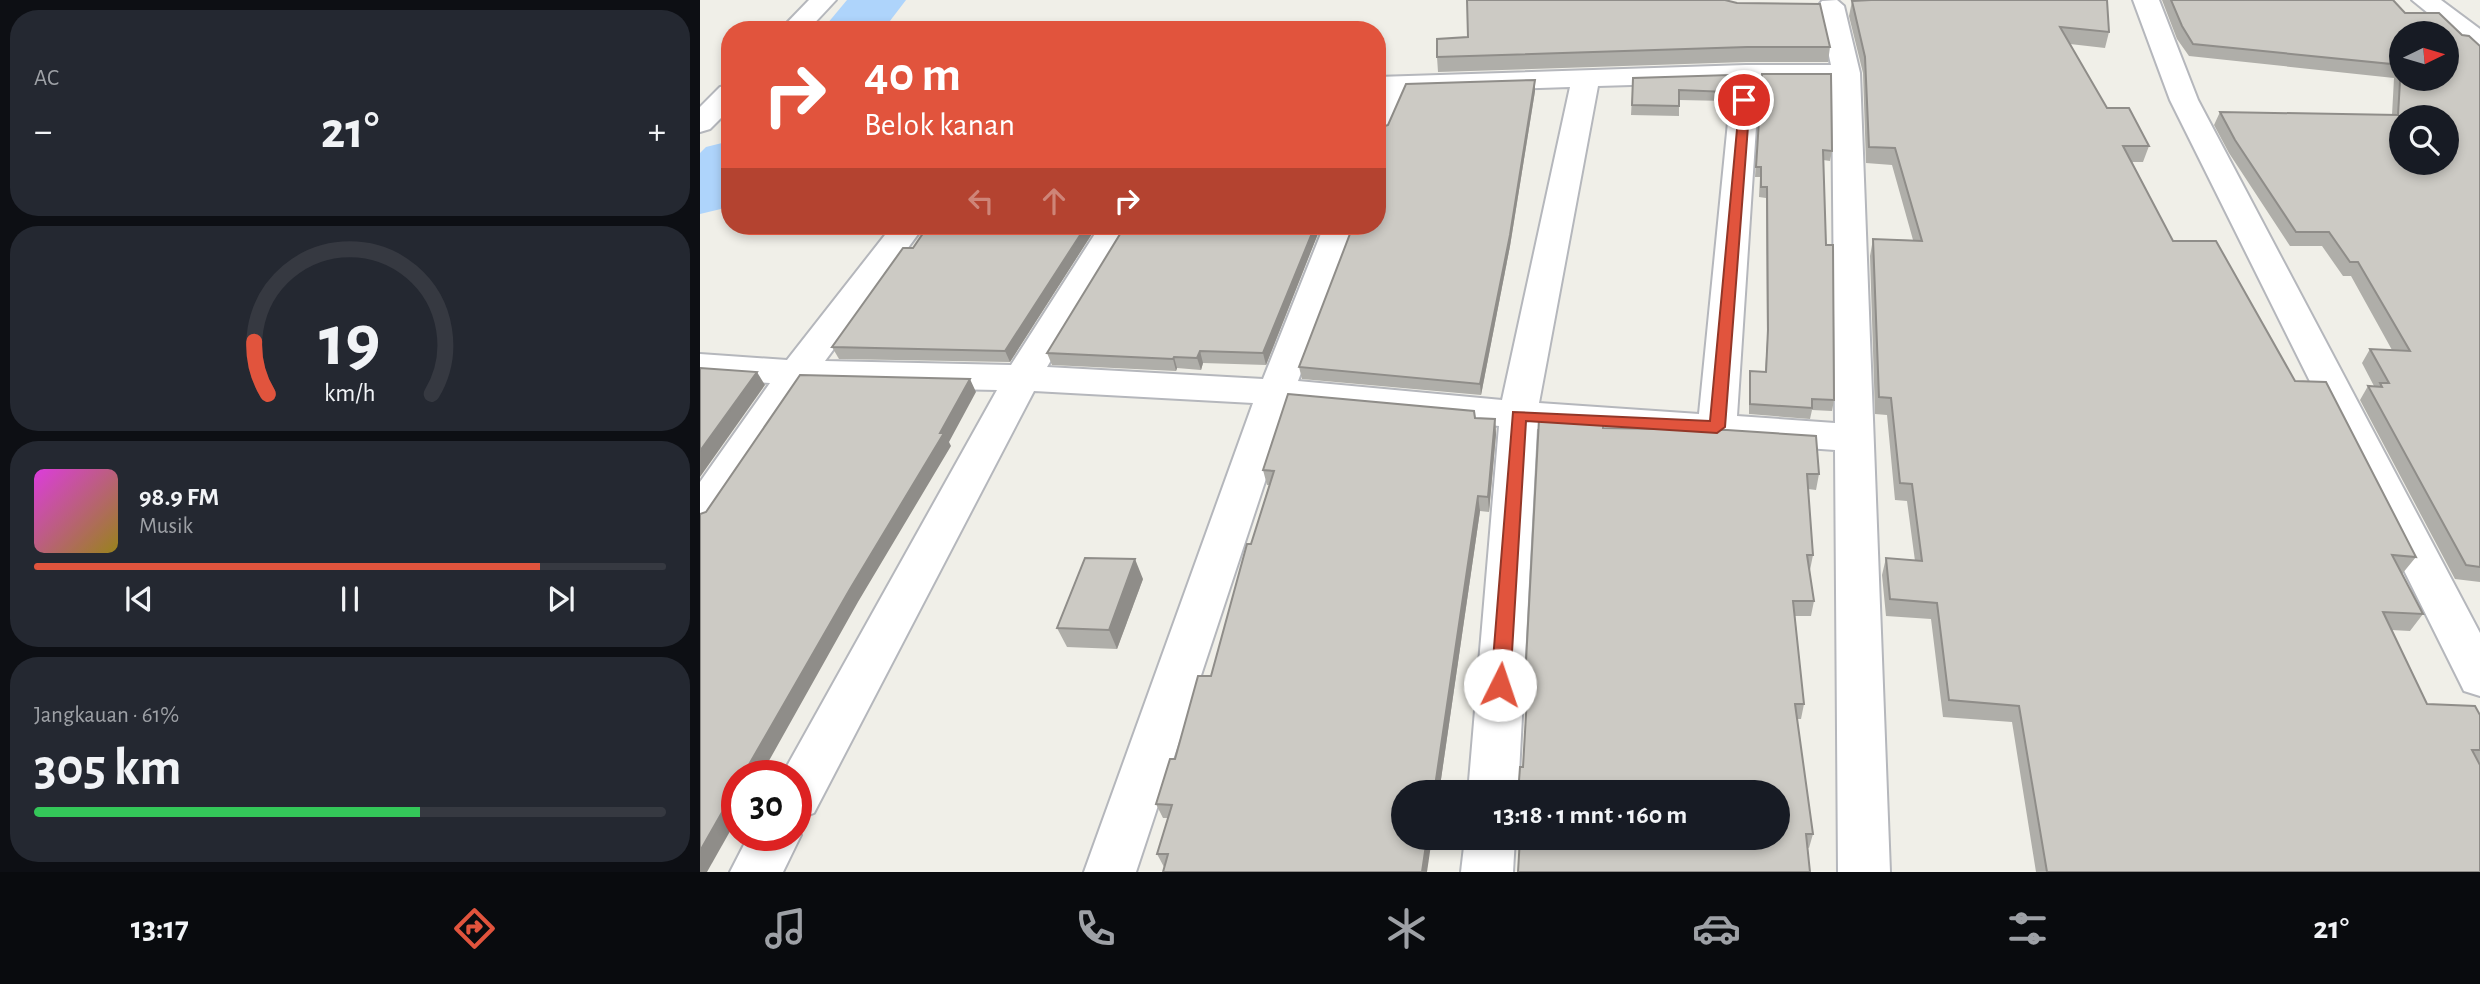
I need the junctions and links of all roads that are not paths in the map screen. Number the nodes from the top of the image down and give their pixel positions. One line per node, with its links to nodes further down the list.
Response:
1 (823, 0): 5 (street)
2 (2146, 0): 24 (street)
3 (2425, 0): 6 (street)
4 (1830, 6): 8 (street)
5 (802, 21)
6 (2480, 42)
7 (1746, 73): 8 (street); 9 (street); 21 (street)
8 (1846, 74): 22 (street)
9 (1586, 78): 10 (street); 20 (street)
10 (1386, 85)
11 (721, 102): 12 (street)
12 (700, 122)
13 (901, 235): 17 (street)
14 (1110, 235): 18 (street)
15 (1337, 235): 19 (street)
16 (700, 366): 17 (street)
17 (797, 373): 18 (street); 23 (street)
18 (1022, 378): 19 (street); 25 (street)
19 (1276, 392): 20 (street); 30 (street)
20 (1519, 415): 21 (street); 26 (street)
21 (1717, 427): 22 (street)
22 (1856, 438): 32 (street)
23 (700, 513)
24 (2480, 677)
25 (812, 767)
26 (1494, 780)
27 (1489, 850): 31 (street)
28 (767, 851): 29 (street)
29 (756, 872)
30 (1111, 872)
31 (1487, 872)
32 (1864, 872)

